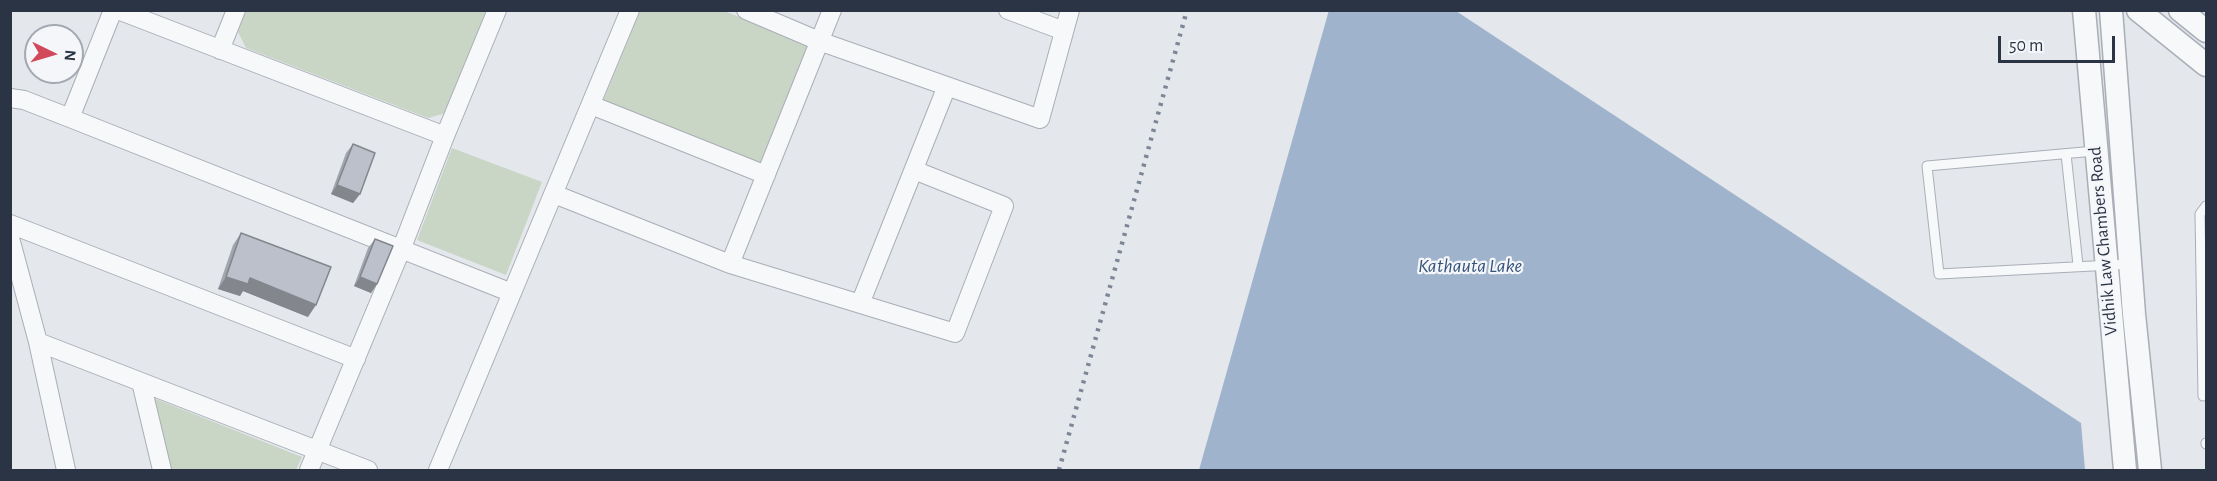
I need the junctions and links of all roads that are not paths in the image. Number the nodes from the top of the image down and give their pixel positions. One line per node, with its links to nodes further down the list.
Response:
1 (113, 10): 22 (street)
2 (118, 10): 17 (street)
3 (236, 10): 17 (street)
4 (497, 10): 23 (street)
5 (630, 10): 21 (street)
6 (746, 10): 16 (street)
7 (832, 10): 16 (street)
8 (1008, 10): 14 (street)
9 (1070, 10): 14 (street)
10 (2084, 10): 24 (street, Vidhik Law Chambers Road)
11 (2111, 10): 35 (street, Vidhik Law Chambers Road)
12 (2138, 10): 18 (street)
13 (2180, 10): 15 (street)
14 (1064, 31): 19 (street)
15 (2206, 31)
16 (819, 41): 19 (street); 27 (street)
17 (220, 50): 23 (street)
18 (2206, 65)
19 (947, 86): 26 (street)
20 (10, 98): 22 (street)
21 (591, 105): 27 (street); 28 (street)
22 (70, 118): 32 (street)
23 (445, 136): 32 (street)
24 (2095, 151): 25 (lane); 34 (street, Vidhik Law Chambers Road)
25 (2066, 154): 36 (lane); 36 (lane)
26 (914, 170): 38 (street); 38 (street)
27 (765, 175): 33 (street)
28 (554, 194): 33 (street); 37 (street)
29 (2206, 206): 42 (lane)
30 (10, 224): 40 (street)
31 (10, 238): 39 (street)
32 (401, 250): 37 (street); 40 (street)
33 (730, 264): 38 (street)
34 (2105, 264): 35 (lane); 36 (lane); 49 (street, Vidhik Law Chambers Road)
35 (2131, 264): 50 (street, Vidhik Law Chambers Road)
36 (2078, 265)
37 (512, 293): 48 (street)
38 (860, 304)
39 (38, 342): 41 (street); 44 (street)
40 (356, 358): 43 (street)
41 (141, 382): 43 (street); 45 (street)
42 (2203, 396)
43 (318, 451): 46 (street); 47 (street)
44 (66, 471)
45 (162, 471)
46 (309, 471)
47 (368, 471)
48 (438, 471)
49 (2126, 471)
50 (2150, 471)

